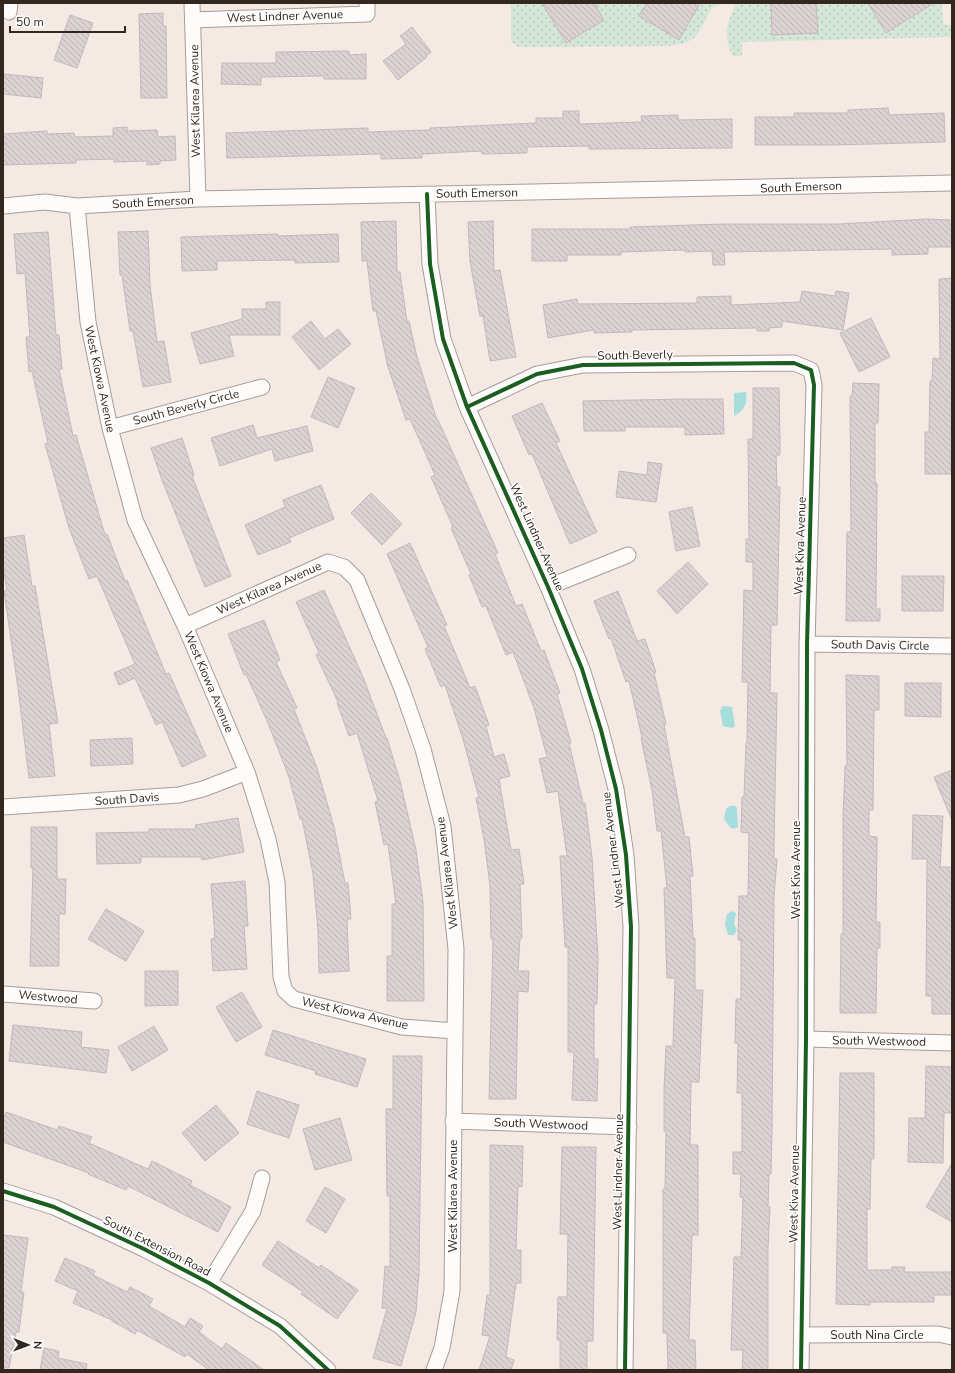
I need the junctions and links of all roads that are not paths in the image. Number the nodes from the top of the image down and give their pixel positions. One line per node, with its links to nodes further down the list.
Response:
1 (192, 3): 3 (street, West Kilarea Avenue)
2 (367, 3): 3 (street, West Lindner Avenue)
3 (193, 20): 6 (street, West Kilarea Avenue)
4 (952, 182): 5 (street, South Emerson)
5 (427, 194): 6 (street, South Emerson); 11 (street, West Lindner Avenue)
6 (198, 199): 8 (street, South Emerson)
7 (3, 206): 8 (street, South Emerson)
8 (77, 206): 12 (street, West Kiowa Avenue)
9 (811, 370): 11 (street, South Beverly); 16 (street, West Kiva Avenue)
10 (262, 387): 12 (street, South Beverly Circle)
11 (467, 407): 14 (street, West Lindner Avenue)
12 (110, 428): 15 (street, West Kiowa Avenue)
13 (628, 555): 14 (street)
14 (548, 587): 26 (street, West Lindner Avenue)
15 (185, 626): 18 (street, West Kiowa Avenue); 22 (street, West Kilarea Avenue)
16 (807, 644): 17 (street, South Davis Circle); 23 (street, West Kiva Avenue)
17 (952, 646)
18 (247, 772): 19 (street, South Davis); 22 (street, West Kiowa Avenue)
19 (3, 807)
20 (3, 994): 21 (street, Westwood)
21 (94, 1001)
22 (455, 1031): 25 (street, West Kilarea Avenue)
23 (806, 1039): 24 (street, South Westwood); 30 (street, West Kiva Avenue)
24 (952, 1042)
25 (453, 1121): 26 (street, South Westwood); 33 (street, West Kilarea Avenue)
26 (629, 1127): 34 (street, West Lindner Avenue)
27 (262, 1178): 29 (street)
28 (3, 1191): 29 (street, South Extension Road)
29 (210, 1283): 32 (street, South Extension Road)
30 (802, 1335): 31 (street, South Nina Circle); 35 (street, West Kiva Avenue)
31 (952, 1337)
32 (328, 1370)
33 (434, 1370)
34 (625, 1370)
35 (801, 1370)

